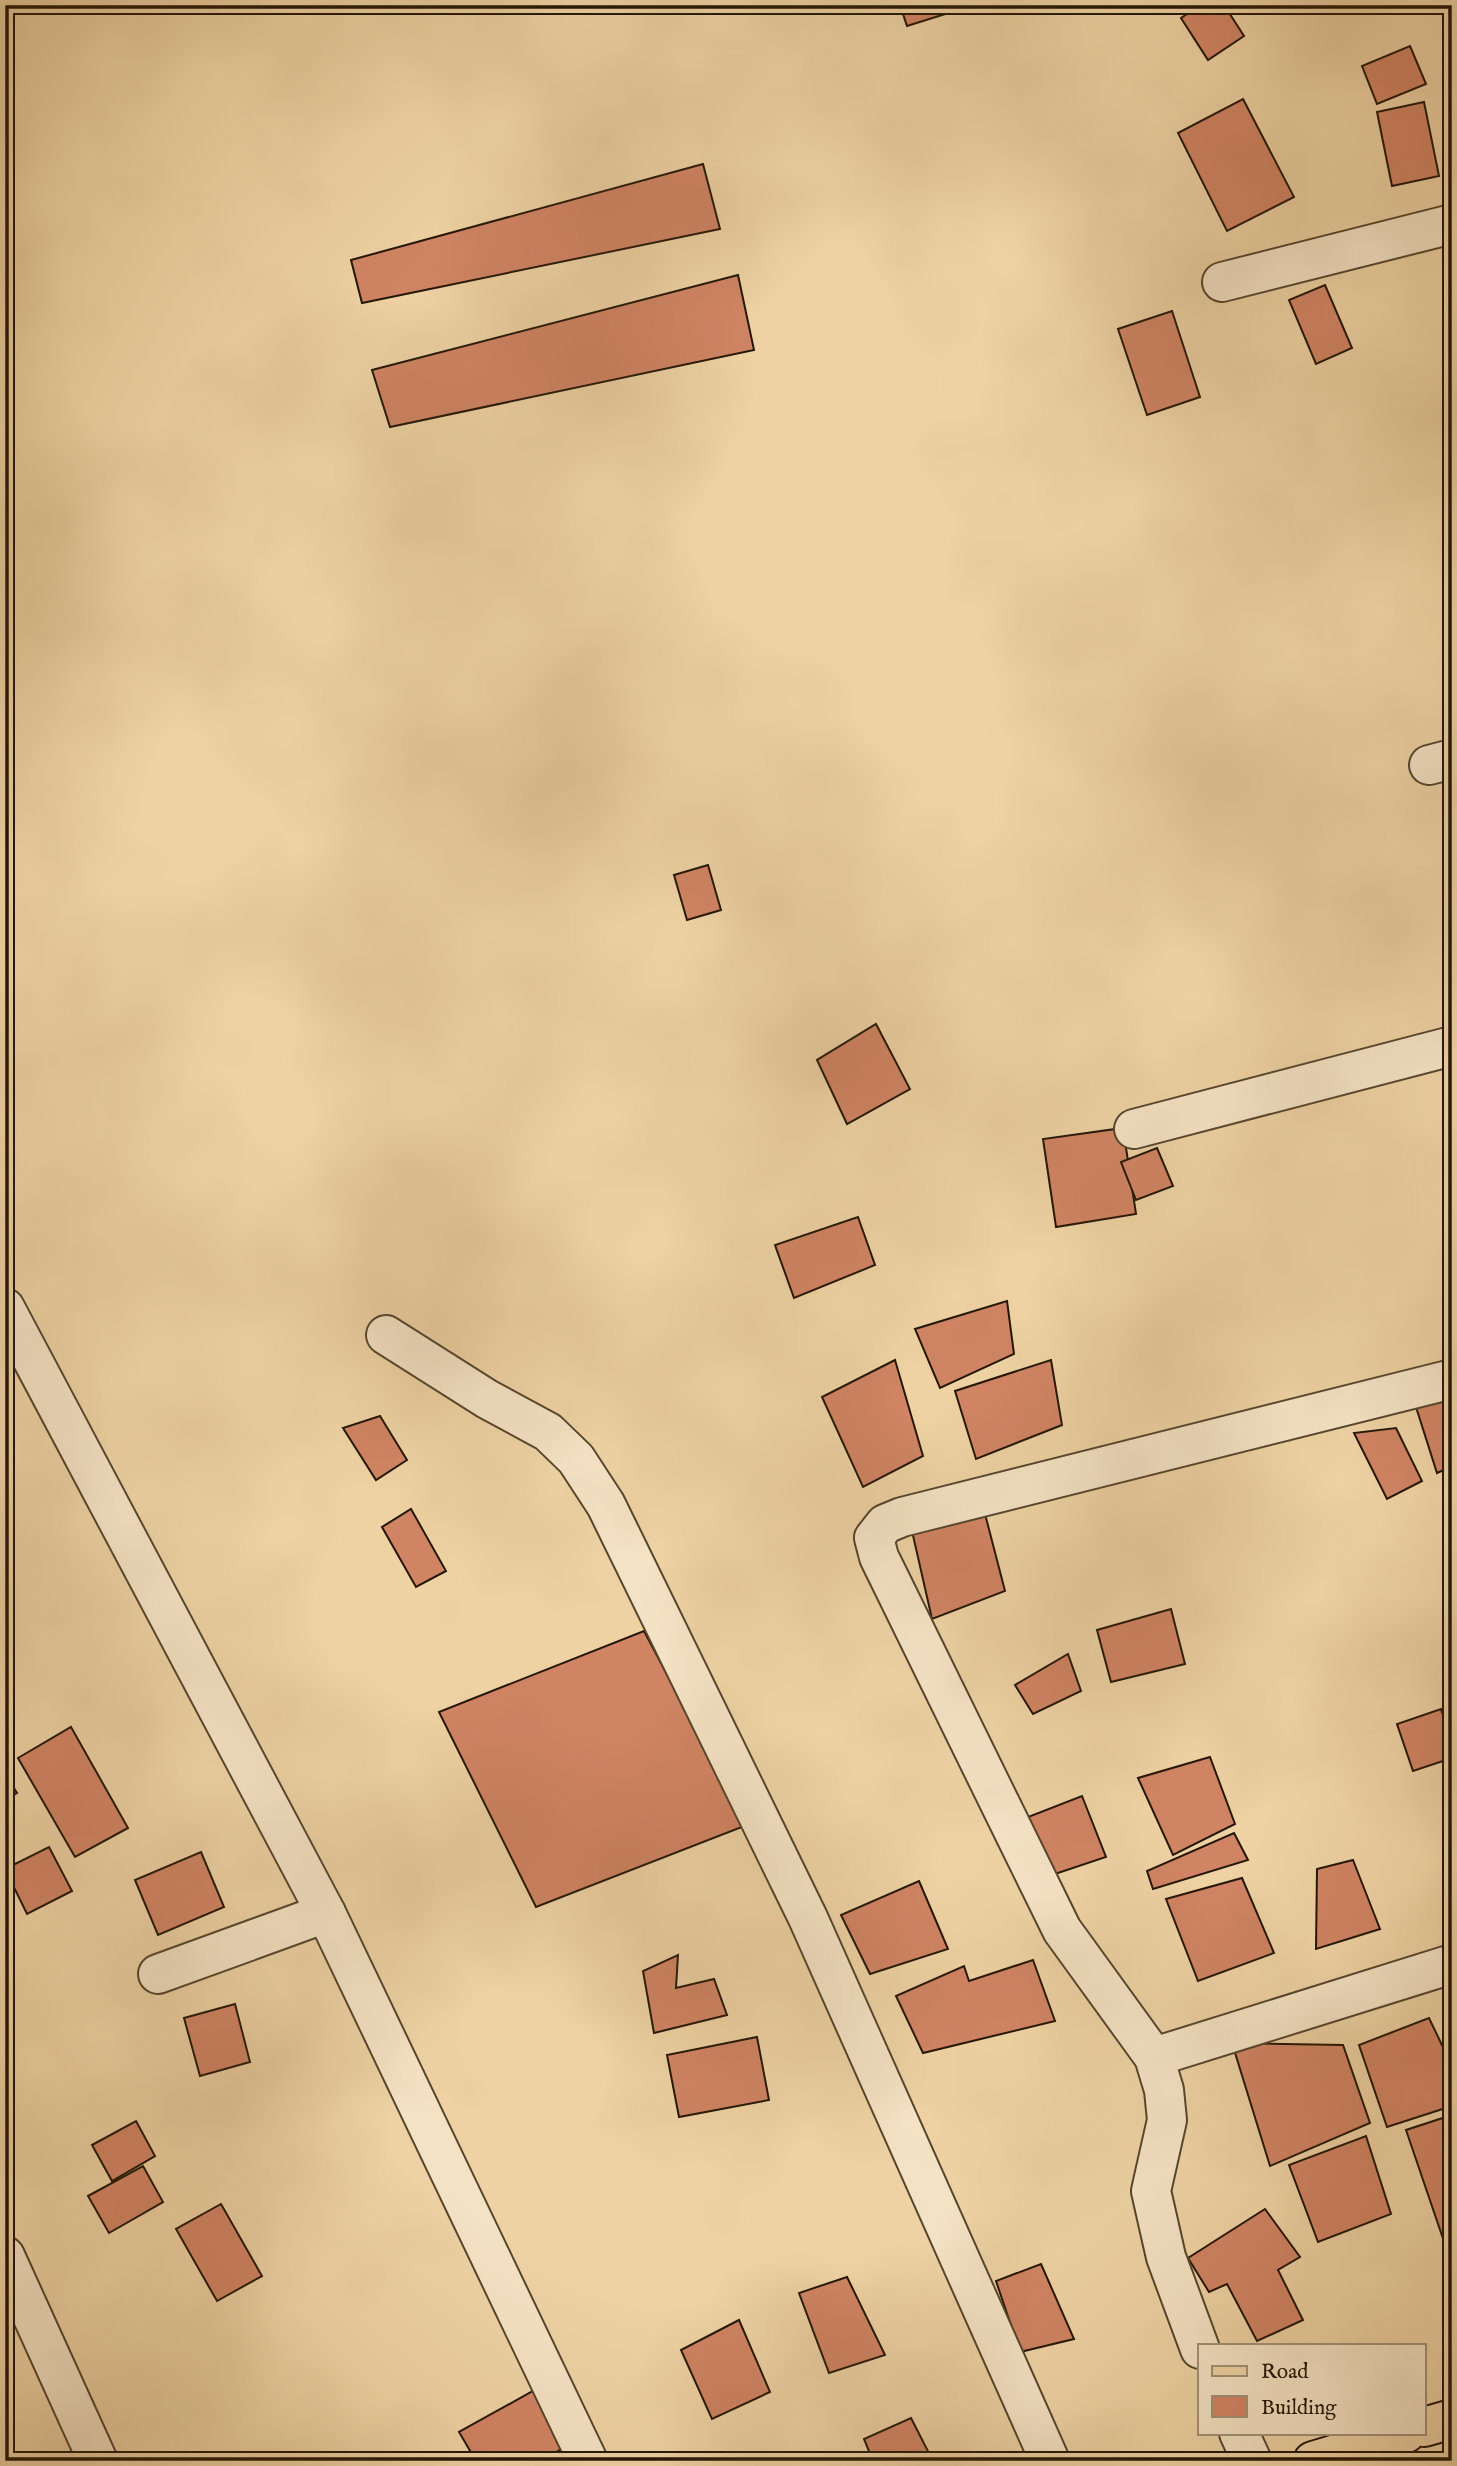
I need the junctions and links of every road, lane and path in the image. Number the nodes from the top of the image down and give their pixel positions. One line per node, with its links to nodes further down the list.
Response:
1 (1452, 224): 2 (street)
2 (1222, 282)
3 (1452, 1046): 4 (street)
4 (1134, 1129)
5 (5, 1308): 8 (street)
6 (386, 1335): 20 (street)
7 (1452, 1379): 11 (street)
8 (326, 1913): 10 (street); 19 (street)
9 (1452, 1964): 11 (street)
10 (158, 1974)
11 (1154, 2057): 13 (street)
12 (5, 2256): 18 (street)
13 (1198, 2344)
14 (1452, 2419): 15 (main road)
15 (1426, 2426)
16 (1239, 2434): 21 (street)
17 (1403, 2434): 22 (main road)
18 (98, 2461)
19 (588, 2461)
20 (1049, 2461)
21 (1252, 2461)
22 (1313, 2461)

